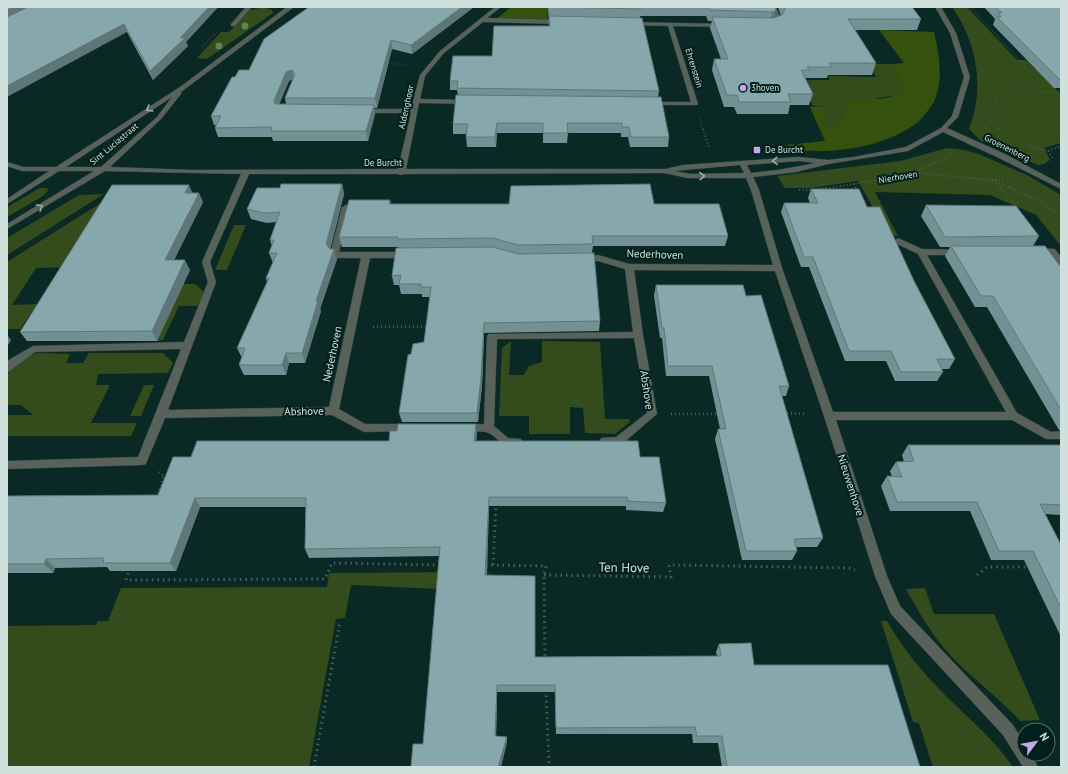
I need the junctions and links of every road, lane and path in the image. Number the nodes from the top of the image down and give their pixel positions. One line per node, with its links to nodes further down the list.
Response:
1 (249, 7): 12 (street)
2 (287, 7): 3 (street, Sint Luciastraat)
3 (291, 7): 19 (street, Sint Luciastraat)
4 (498, 7): 8 (street, Aldenghoor)
5 (773, 7): 14 (street)
6 (938, 7): 27 (street, De Burcht)
7 (970, 7): 15 (path)
8 (482, 20): 9 (street); 18 (street, Aldenghoor)
9 (568, 22)
10 (623, 23): 11 (street)
11 (670, 24): 13 (street); 24 (street, Ehrenstein)
12 (233, 25)
13 (732, 25)
14 (762, 26)
15 (1019, 58): 16 (path); 21 (path)
16 (1026, 58)
17 (381, 61): 18 (path)
18 (428, 70): 22 (street, Aldenghoor)
19 (182, 88): 35 (street, Sint Luciastraat, one-way to 35); 36 (street, Sint Luciastraat)
20 (1061, 92): 21 (path)
21 (1028, 93): 28 (path)
22 (417, 101): 23 (street); 26 (street, Aldenghoor)
23 (480, 102)
24 (640, 104)
25 (352, 111): 26 (street)
26 (415, 111): 39 (street, Aldenghoor)
27 (943, 129): 32 (street, De Burcht); 41 (street, Groenenberg)
28 (1002, 133)
29 (1027, 145): 31 (path)
30 (1061, 146): 31 (path)
31 (1048, 151): 41 (path)
32 (828, 162): 33 (street, De Burcht, one-way to 33); 40 (street, De Burcht)
33 (743, 163): 37 (street, De Burcht); 40 (street, Nieuwenhove)
34 (7, 164): 35 (street, De Burcht)
35 (60, 169): 36 (street, De Burcht); 45 (street, Sint Luciastraat)
36 (103, 169): 38 (street, De Burcht); 49 (street, Sint Luciastraat, one-way to 36)
37 (664, 171): 39 (street, De Burcht); 40 (street, De Burcht, one-way to 40)
38 (246, 172): 39 (street, De Burcht); 63 (street)
39 (401, 173)
40 (749, 174): 59 (street, Nieuwenhove)
41 (1037, 175): 42 (path); 43 (street, Groenenberg)
42 (993, 180): 44 (path, Nierhoven); 47 (path); 48 (path, Nierhoven)
43 (1061, 187)
44 (861, 198)
45 (7, 202)
46 (346, 207): 55 (street)
47 (1018, 210)
48 (1061, 216)
49 (7, 227)
50 (898, 241): 52 (street)
51 (1029, 251): 57 (street)
52 (921, 252): 53 (street); 71 (street)
53 (967, 252)
54 (419, 254): 55 (street)
55 (366, 256): 60 (street, Nederhoven)
56 (574, 259): 58 (street, Nederhoven)
57 (1061, 264)
58 (629, 267): 59 (street, Nederhoven); 62 (street, Abshove)
59 (778, 268): 70 (street, Nieuwenhove)
60 (350, 327): 61 (path); 65 (street, Nederhoven)
61 (429, 327)
62 (638, 335): 68 (street, Abshove); 74 (street)
63 (187, 345): 64 (street); 67 (street)
64 (7, 369)
65 (333, 411): 67 (street, Abshove); 72 (street, Abshove)
66 (779, 413): 70 (path)
67 (162, 414): 78 (street)
68 (652, 414): 69 (path); 76 (street, Abshove)
69 (723, 414)
70 (829, 416): 71 (street); 89 (street, Nieuwenhove)
71 (1013, 416): 75 (street)
72 (419, 428)
73 (450, 428): 74 (street)
74 (489, 428): 77 (street)
75 (1061, 435)
76 (594, 441)
77 (530, 442)
78 (142, 461): 79 (street); 81 (path)
79 (7, 465)
80 (496, 496): 85 (path)
81 (156, 498)
82 (131, 565): 83 (path)
83 (446, 565)
84 (485, 565): 85 (path)
85 (493, 565): 87 (path)
86 (1032, 567): 88 (path)
87 (544, 575): 89 (path, Ten Hove); 91 (path)
88 (977, 575)
89 (881, 576): 95 (street, Nieuwenhove)
90 (340, 621): 93 (path)
91 (545, 668)
92 (545, 683): 94 (path)
93 (314, 767)
94 (549, 767)
95 (1031, 767)

